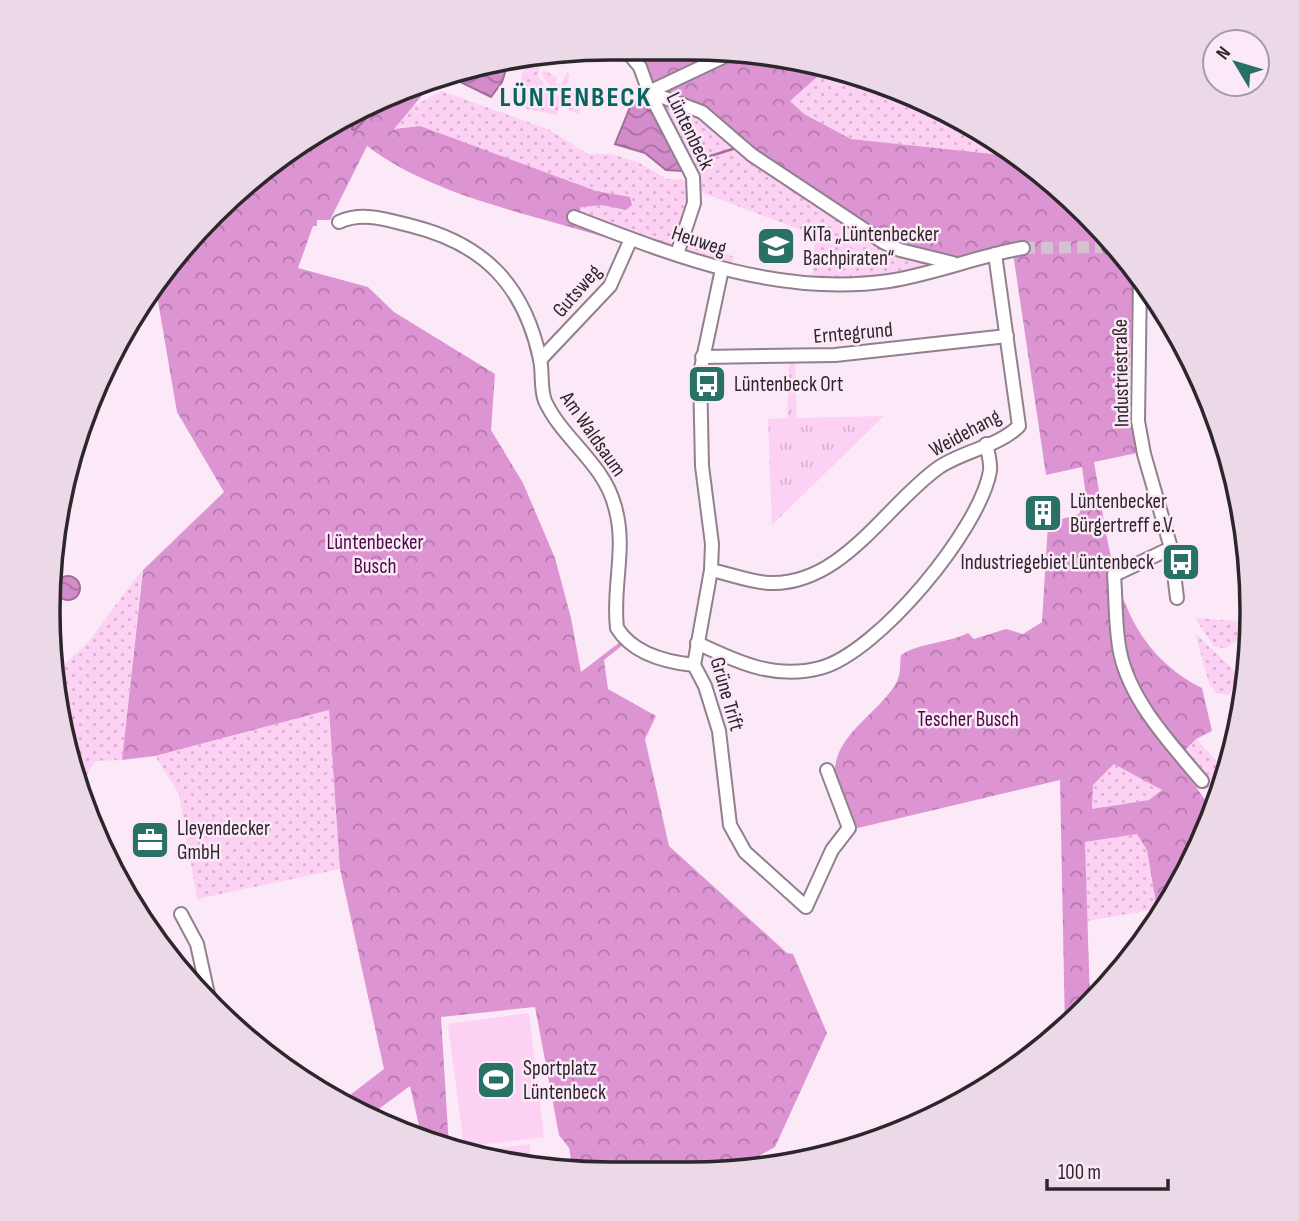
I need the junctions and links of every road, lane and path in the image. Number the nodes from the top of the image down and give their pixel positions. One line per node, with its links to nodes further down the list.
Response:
1 (635, 60): 3 (street, Lüntenbeck)
2 (715, 61): 3 (street)
3 (649, 92): 8 (street, Lüntenbeck); 10 (street)
4 (574, 217): 6 (street, Heuweg)
5 (339, 222): 15 (street, Am Waldsaum)
6 (631, 239): 8 (street, Heuweg); 15 (street, Gutsweg)
7 (1023, 248): 9 (street, Heuweg)
8 (677, 254): 11 (street, Heuweg)
9 (995, 254): 10 (street, Heuweg); 13 (street, Weidehang)
10 (957, 263): 11 (street, Heuweg)
11 (722, 269): 14 (street, Grüne Trift)
12 (1141, 295): 17 (street, Industriestraße)
13 (1007, 336): 14 (street, Erntegrund); 16 (street, Weidehang)
14 (702, 357): 18 (street, Grüne Trift)
15 (540, 359): 21 (street, Am Waldsaum)
16 (986, 444): 18 (street, Weidehang); 20 (street)
17 (1171, 548): 19 (street, Industriestraße); 23 (street)
18 (711, 570): 20 (street, Grüne Trift)
19 (1177, 598)
20 (697, 643): 21 (street, Grüne Trift)
21 (694, 665): 22 (street, Grüne Trift)
22 (827, 770)
23 (1202, 781)
24 (181, 914): 25 (street)
25 (206, 984)

